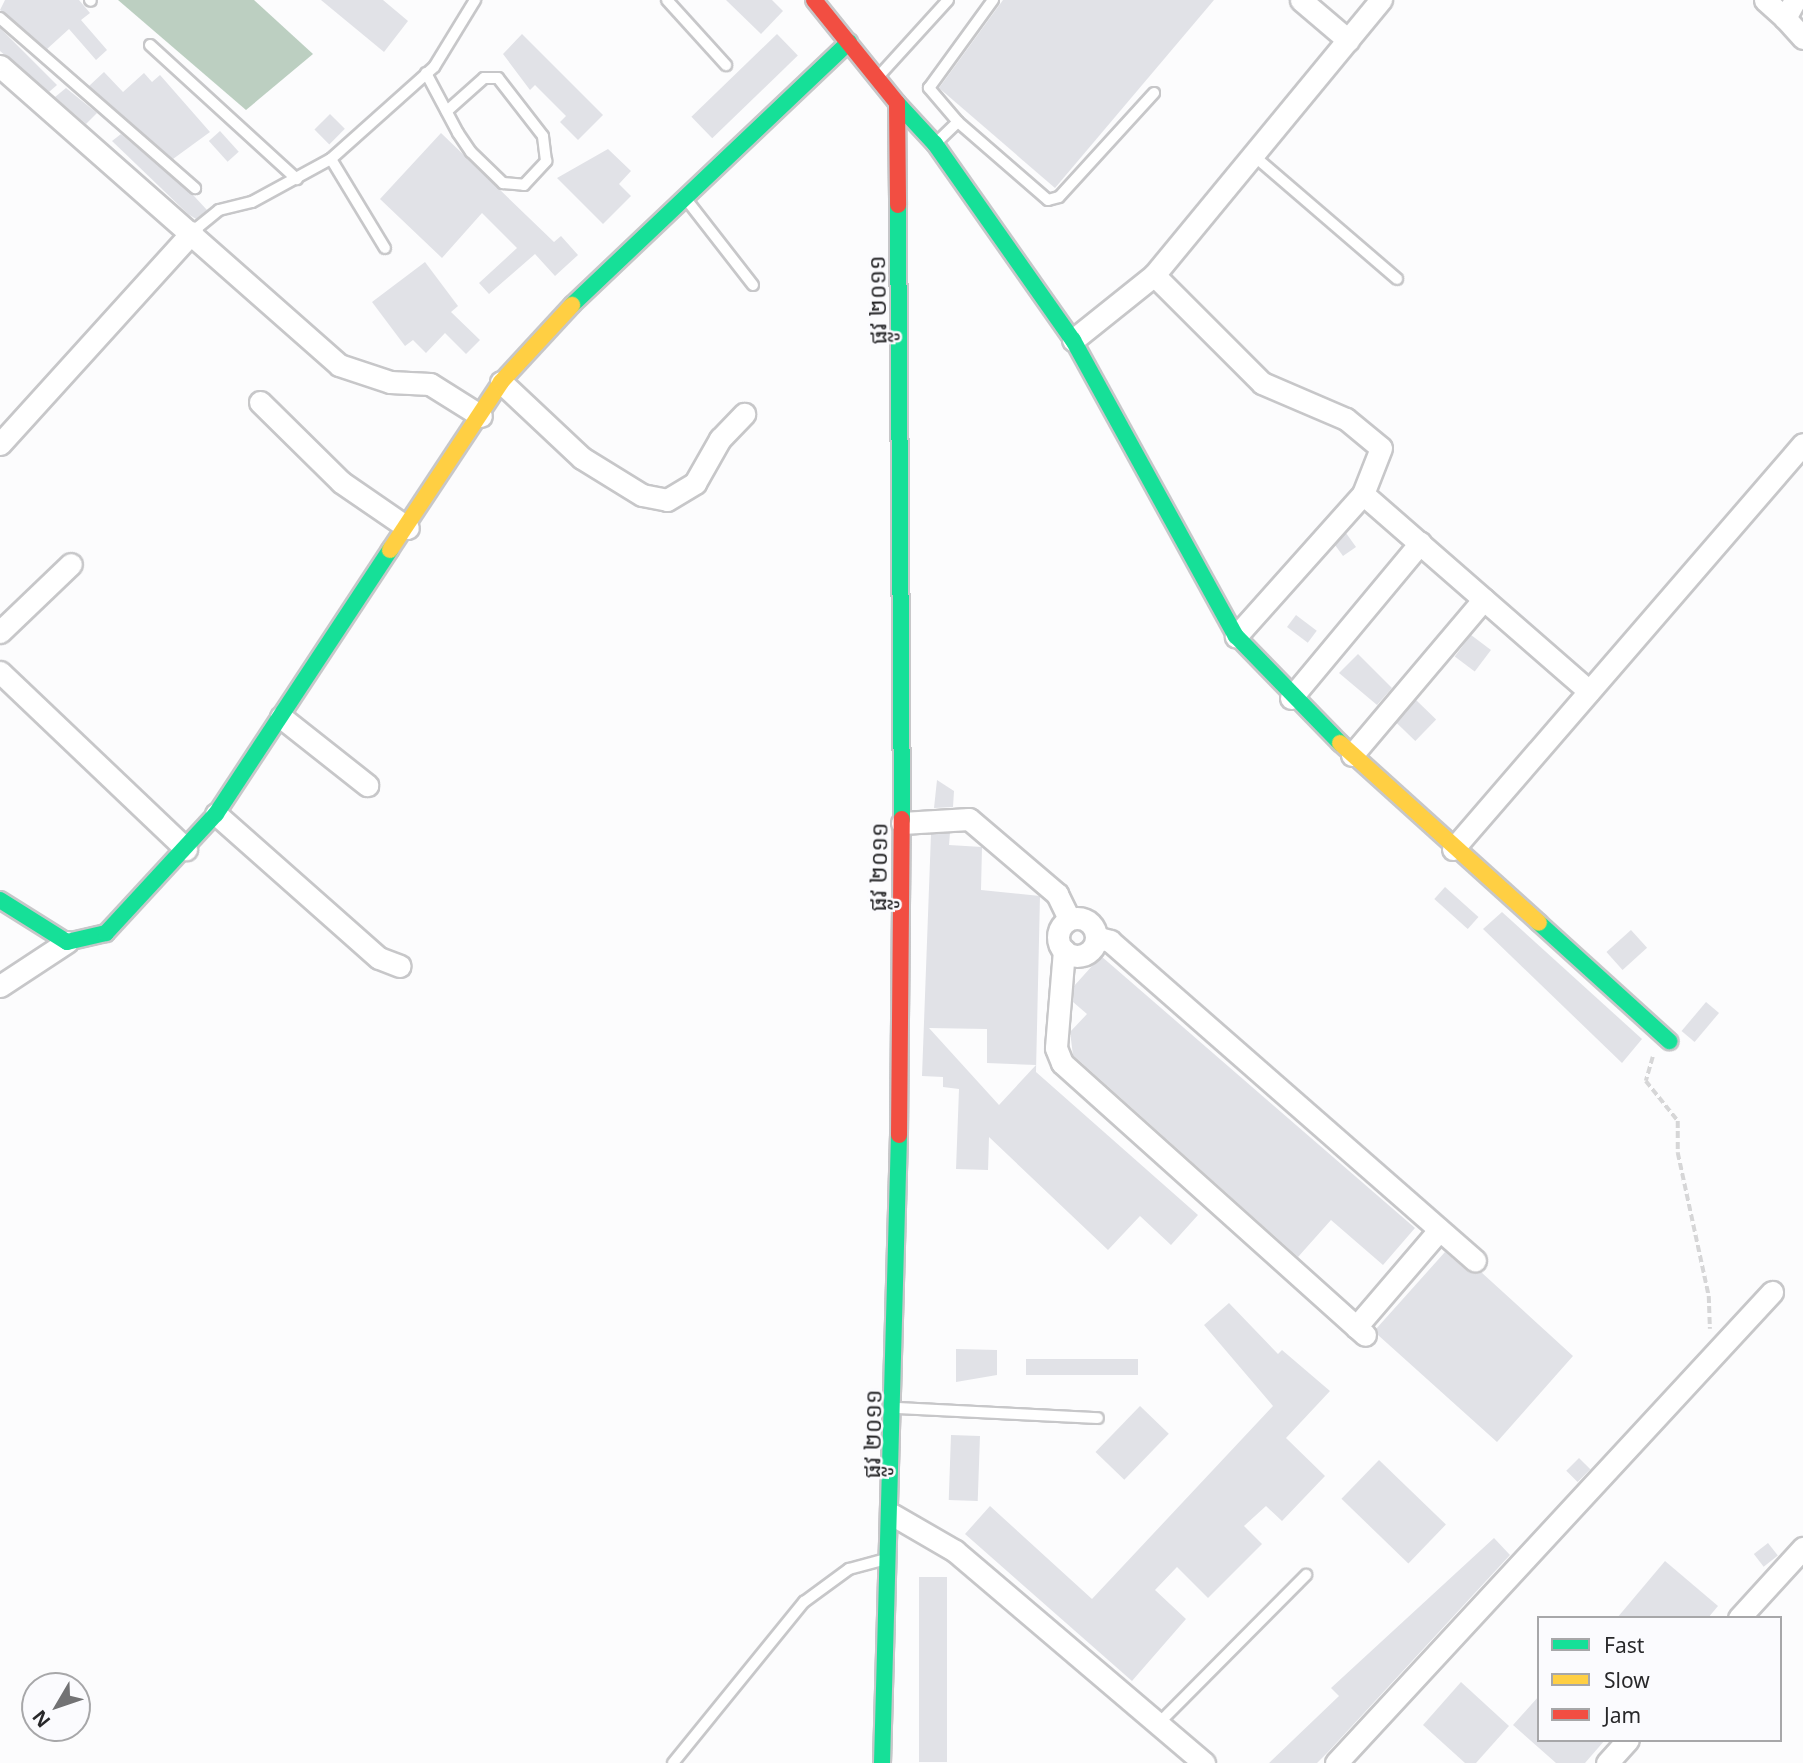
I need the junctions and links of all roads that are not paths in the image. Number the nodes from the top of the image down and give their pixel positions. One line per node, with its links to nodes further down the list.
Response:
1 (475, 0): 17 (lane)
2 (667, 0): 15 (lane)
3 (814, 0): 13 (street)
4 (948, 0): 18 (lane)
5 (993, 0): 22 (lane)
6 (1301, 0): 12 (street)
7 (1381, 0): 12 (street)
8 (1765, 0): 9 (street)
9 (1790, 9): 11 (street)
10 (0, 18): 27 (lane)
11 (1803, 38)
12 (1348, 40): 24 (street)
13 (849, 42): 18 (street); 28 (street)
14 (150, 45): 26 (lane)
15 (726, 65)
16 (0, 66): 29 (street)
17 (426, 74): 21 (lane); 25 (lane)
18 (878, 77): 20 (street)
19 (1154, 93): 22 (lane)
20 (897, 103): 23 (street); 55 (street, ផ្លូវ ២០១១)
21 (447, 111): 21 (lane)
22 (958, 122): 23 (lane)
23 (935, 144): 34 (street)
24 (1253, 155): 31 (street); 32 (lane)
25 (331, 159): 26 (lane); 30 (lane)
26 (297, 179): 29 (lane)
27 (195, 188)
28 (684, 197): 33 (lane); 35 (street)
29 (192, 232): 38 (street); 39 (street)
30 (385, 248)
31 (1154, 275): 34 (street); 41 (street)
32 (1398, 279)
33 (753, 285)
34 (1073, 340): 47 (street)
35 (501, 382): 37 (street); 38 (street)
36 (260, 402): 42 (street)
37 (744, 414)
38 (481, 416): 42 (street)
39 (0, 444)
40 (1803, 444): 49 (street)
41 (1363, 494): 43 (street); 47 (street)
42 (408, 528): 51 (street)
43 (1420, 543): 45 (street); 50 (street)
44 (71, 564): 46 (street)
45 (1484, 599): 49 (street); 52 (street)
46 (0, 632)
47 (1236, 636): 50 (street)
48 (0, 673): 56 (street)
49 (1589, 691): 57 (street)
50 (1291, 698): 52 (street)
51 (281, 717): 53 (street); 54 (street)
52 (1352, 755): 57 (street)
53 (367, 785)
54 (216, 814): 56 (street); 63 (street)
55 (902, 823): 59 (street); 69 (street, ផ្លូវ ២០១១)
56 (186, 849): 61 (street)
57 (1453, 849): 65 (street)
58 (0, 900): 61 (street)
59 (1069, 919): 60 (street); 62 (street)
60 (1096, 937): 62 (street); 66 (street)
61 (67, 942): 64 (street)
62 (1065, 950): 66 (street)
63 (400, 966)
64 (0, 986)
65 (1667, 1039)
66 (1439, 1230): 67 (street)
67 (1475, 1261)
68 (1772, 1293): 81 (street)
69 (896, 1408): 70 (lane); 71 (street, ផ្លូវ ២០១១)
70 (1098, 1418)
71 (893, 1515): 73 (street, ផ្លូវ ២០១១); 76 (street)
72 (1803, 1548): 75 (street)
73 (886, 1559): 78 (lane); 79 (street, ផ្លូវ ២០១១)
74 (1306, 1575): 76 (lane)
75 (1741, 1616)
76 (1159, 1723): 80 (street)
77 (1626, 1742): 82 (street)
78 (673, 1763)
79 (882, 1763)
80 (1204, 1763)
81 (1336, 1763)
82 (1607, 1763)

